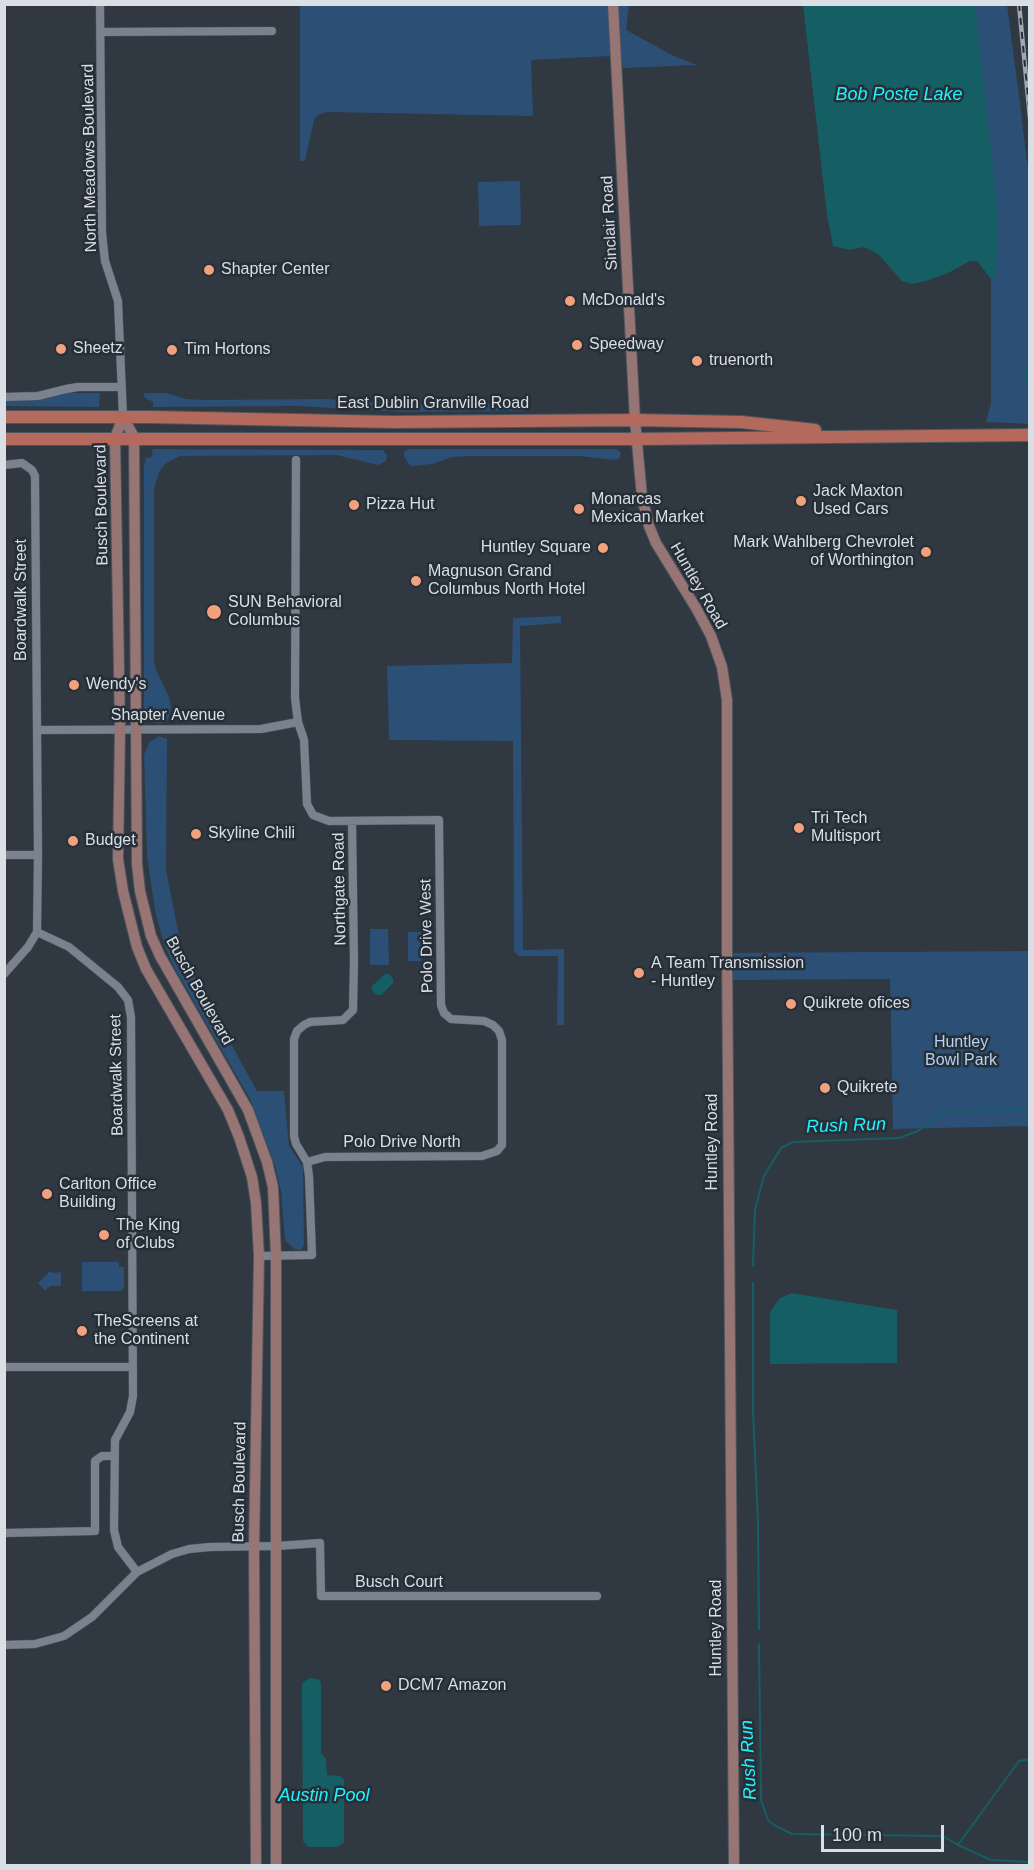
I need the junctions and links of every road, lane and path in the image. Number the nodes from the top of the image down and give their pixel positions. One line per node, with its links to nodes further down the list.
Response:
1 (100, 4): 4 (street, North Meadows Boulevard)
2 (613, 4): 9 (main road, Sinclair Road)
3 (272, 31): 4 (street)
4 (101, 32): 5 (street, North Meadows Boulevard)
5 (120, 387): 6 (street); 8 (street, North Meadows Boulevard)
6 (4, 396)
7 (4, 417): 8 (main road, East Dublin Granville Road)
8 (123, 417): 9 (main road, East Dublin Granville Road); 12 (main road, Busch Boulevard); 13 (main road, Busch Boulevard)
9 (635, 420): 10 (main road, East Dublin Granville Road); 15 (main road, Sinclair Road)
10 (860, 435): 11 (main road, East Dublin Granville Road); 15 (main road, East Dublin Granville Road)
11 (1029, 435)
12 (134, 437): 13 (main road, East Dublin Granville Road); 15 (main road, East Dublin Granville Road); 21 (main road, Busch Boulevard)
13 (116, 438): 14 (main road, East Dublin Granville Road); 20 (main road, Busch Boulevard)
14 (4, 439)
15 (637, 439): 42 (main road, Huntley Road)
16 (296, 460): 18 (street, Northgate Road)
17 (4, 465): 19 (street, Boardwalk Street)
18 (298, 722): 21 (street, Shapter Avenue); 22 (street, Northgate Road)
19 (37, 729): 20 (street, Shapter Avenue); 24 (street, Boardwalk Street)
20 (120, 729): 21 (street, Shapter Avenue); 29 (main road, Busch Boulevard)
21 (136, 729): 30 (main road, Busch Boulevard)
22 (352, 822): 27 (street, Polo Drive West); 28 (street, Northgate Road)
23 (4, 855): 24 (street)
24 (38, 855): 25 (street, Boardwalk Street)
25 (37, 933): 26 (street); 32 (street, Boardwalk Street)
26 (4, 974)
27 (497, 1151): 28 (street, Polo Drive North)
28 (307, 1162): 30 (street, Northgate Road)
29 (259, 1256): 30 (street, Northgate Road); 36 (main road, Busch Boulevard)
30 (276, 1256): 35 (main road, Busch Boulevard)
31 (4, 1367): 32 (street)
32 (133, 1367): 33 (street, Boardwalk Street)
33 (114, 1456): 34 (street); 37 (street, Boardwalk Street)
34 (4, 1533)
35 (277, 1546): 36 (street, Busch Court); 38 (street, Busch Court); 41 (main road, Busch Boulevard)
36 (254, 1547): 37 (street, Busch Court); 40 (main road, Busch Boulevard)
37 (137, 1572): 39 (street, Busch Court)
38 (597, 1596)
39 (4, 1645)
40 (256, 1866)
41 (276, 1866)
42 (734, 1866)

